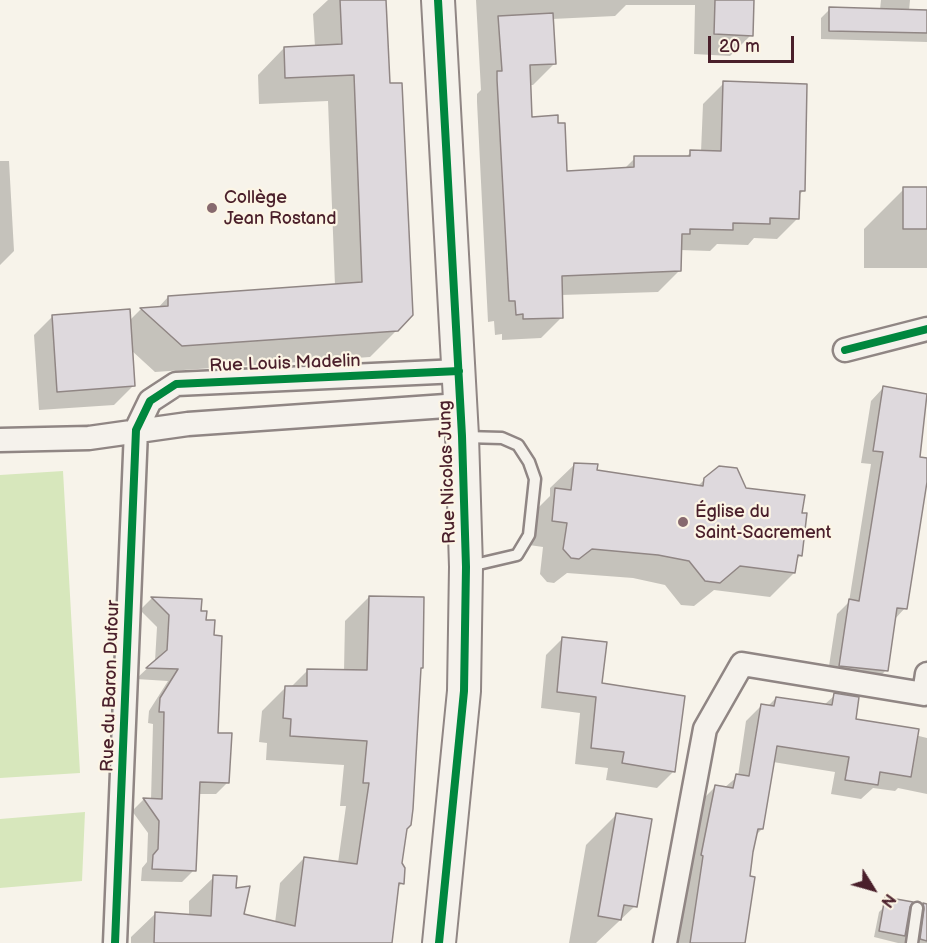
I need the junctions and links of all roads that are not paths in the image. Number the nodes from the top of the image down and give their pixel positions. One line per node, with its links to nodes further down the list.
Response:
1 (438, 0): 4 (main road, Rue Nicolas Jung)
2 (927, 329): 3 (street)
3 (845, 350)
4 (459, 371): 5 (main road, Rue Nicolas Jung); 6 (street, Rue Louis Madelin)
5 (460, 405): 6 (street); 7 (main road, Rue Nicolas Jung)
6 (136, 430): 8 (street); 12 (street, Rue du Baron Dufour)
7 (462, 436): 9 (main road, Rue Nicolas Jung); 9 (lane)
8 (0, 440)
9 (466, 567): 13 (main road, Rue Nicolas Jung)
10 (927, 674): 14 (street)
11 (917, 908): 15 (lane)
12 (116, 943)
13 (439, 943)
14 (665, 943)
15 (912, 943)

